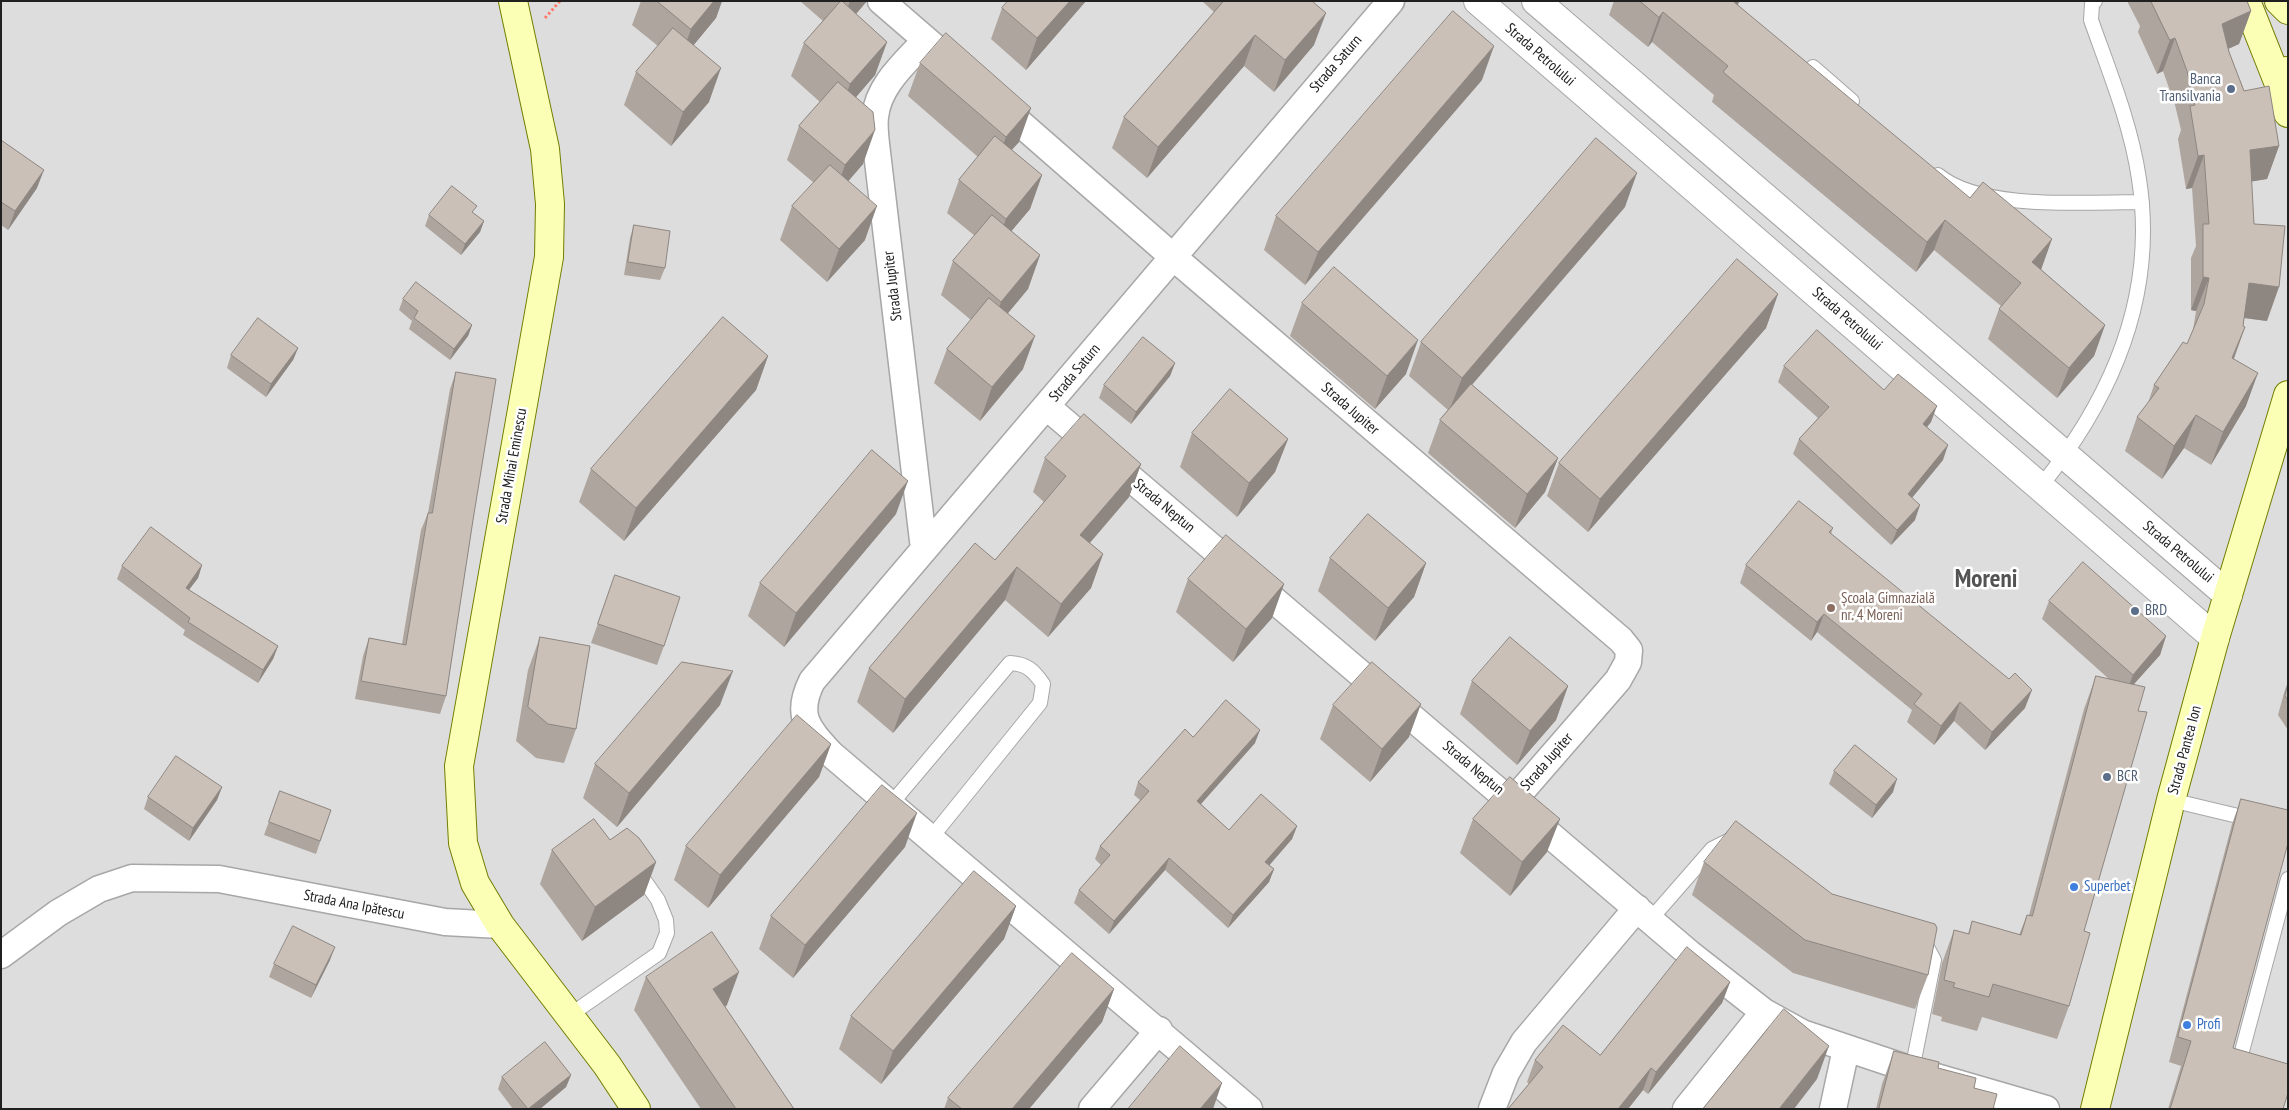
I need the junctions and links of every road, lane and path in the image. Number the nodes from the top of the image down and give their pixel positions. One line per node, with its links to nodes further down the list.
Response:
1 (513, 1): 33 (main road, Strada Mihai Eminescu)
2 (881, 1): 8 (street, Strada Jupiter)
3 (1391, 1): 16 (street, Strada Saturn)
4 (1478, 1): 15 (street, Strada Petrolului)
5 (1536, 1): 13 (street, Strada Petrolului)
6 (2095, 1): 14 (lane)
7 (2246, 1): 10 (main road)
8 (926, 40): 16 (street, Strada Jupiter); 21 (street, Strada Jupiter)
9 (1813, 67): 11 (lane)
10 (2285, 90)
11 (1862, 110)
12 (1930, 169): 14 (lane)
13 (1744, 181): 15 (street); 19 (street, Strada Petrolului)
14 (2142, 202): 19 (lane)
15 (1720, 210): 20 (street, Strada Petrolului)
16 (1172, 256): 18 (street, Strada Saturn); 25 (street, Strada Jupiter)
17 (2288, 395): 22 (main road, Strada Pantea Ion)
18 (1047, 407): 21 (street, Strada Saturn); 25 (street, Strada Neptun)
19 (2065, 456): 20 (lane); 22 (street, Strada Petrolului)
20 (2041, 486): 23 (street, Strada Petrolului)
21 (924, 549): 26 (street, Strada Saturn)
22 (2228, 595): 23 (main road, Strada Pantea Ion)
23 (2215, 638): 24 (main road, Strada Pantea Ion)
24 (2171, 800): 27 (lane); 49 (main road, Strada Pantea Ion)
25 (1512, 802): 32 (street, Strada Neptun)
26 (891, 804): 28 (street, Strada Saturn); 28 (lane)
27 (2288, 828)
28 (931, 838): 38 (street, Strada Saturn)
29 (1742, 838): 32 (lane)
30 (626, 859): 37 (lane)
31 (2288, 879): 40 (lane)
32 (1643, 914): 36 (street, Strada Neptun); 45 (street)
33 (500, 925): 35 (street, Strada Ana Ipătescu); 37 (main road)
34 (1911, 939): 41 (lane)
35 (1, 955)
36 (1764, 1012): 39 (street, Strada Neptun); 46 (street)
37 (570, 1015): 42 (main road)
38 (1159, 1030): 43 (street); 44 (street, Strada Saturn)
39 (1846, 1049): 41 (street, Strada Neptun); 47 (street)
40 (2241, 1055)
41 (1912, 1070): 48 (street, Strada Neptun)
42 (636, 1109)
43 (1092, 1109)
44 (1249, 1109)
45 (1492, 1109)
46 (1686, 1109)
47 (1833, 1109)
48 (2046, 1109)
49 (2095, 1109)

